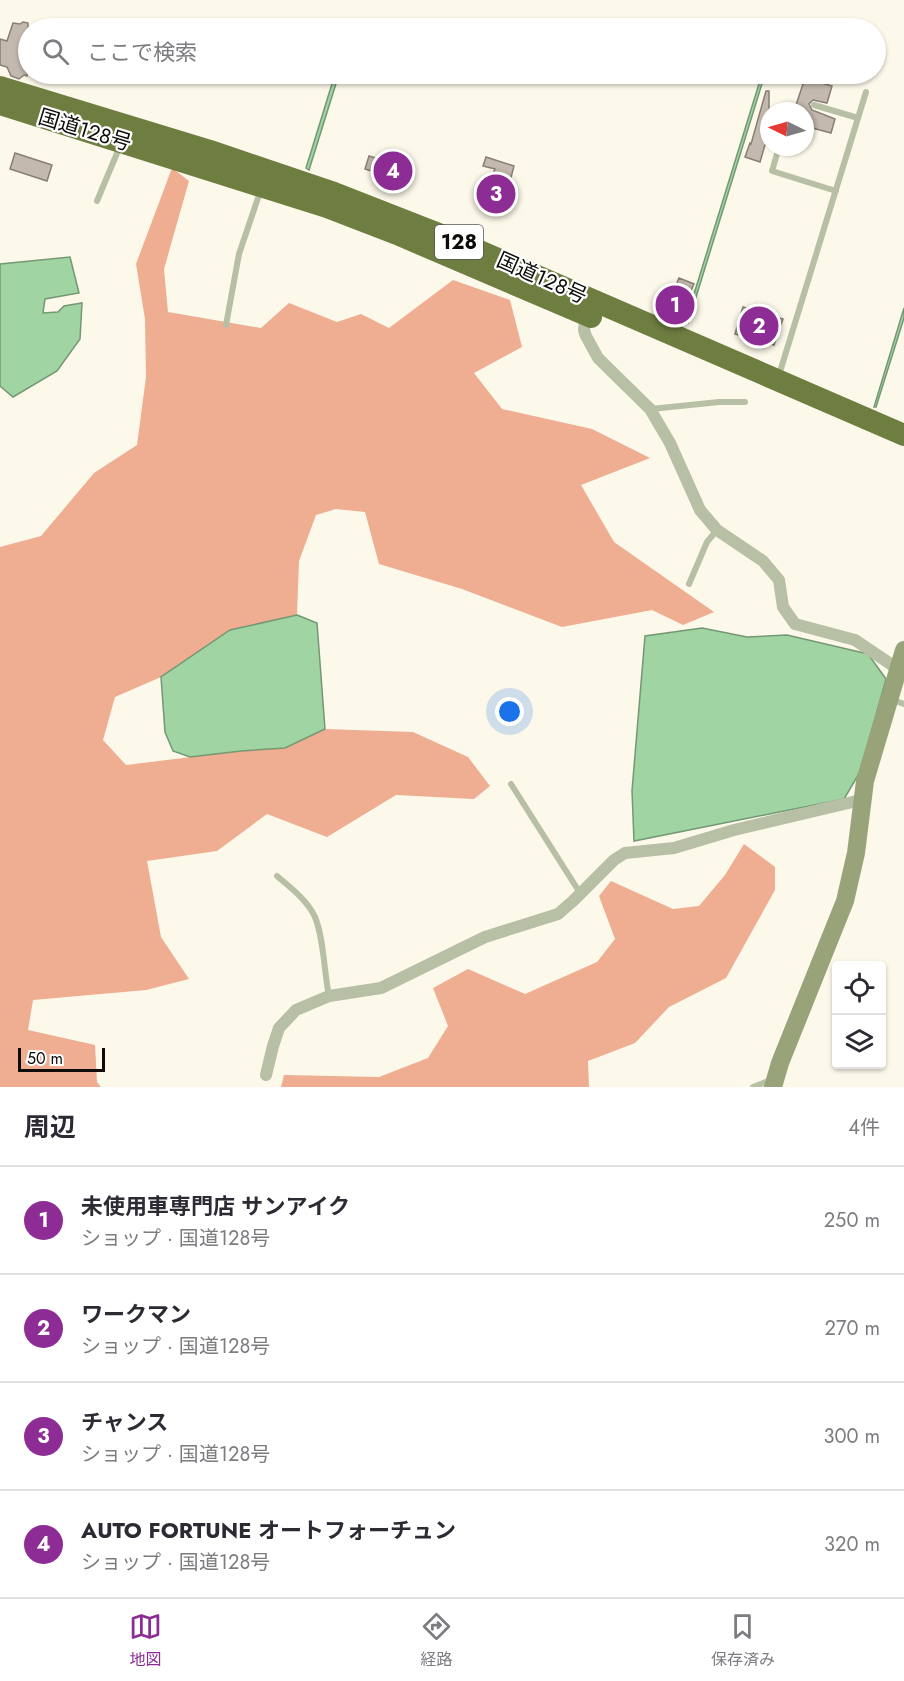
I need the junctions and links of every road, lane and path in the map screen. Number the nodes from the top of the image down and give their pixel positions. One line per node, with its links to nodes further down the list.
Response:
1 (0, 87): 8 (highway, 国道128号 / 128)
2 (866, 92): 5 (lane)
3 (0, 104): 6 (highway, 国道128号 / 128)
4 (814, 105): 5 (lane)
5 (858, 118): 9 (lane)
6 (121, 141): 8 (highway, 国道128号 / 128); 10 (lane)
7 (776, 156): 9 (lane)
8 (265, 178): 11 (highway, 国道128号 / 128); 12 (lane); 13 (highway, 国道128号 / 128)
9 (836, 191): 13 (lane)
10 (97, 201)
11 (586, 314): 15 (street); 17 (highway, 国道128号 / 128)
12 (226, 325)
13 (775, 384): 16 (highway, 国道128号 / 128)
14 (745, 402): 15 (lane)
15 (650, 409): 18 (street)
16 (904, 435)
17 (904, 451)
18 (717, 530): 19 (lane); 21 (street)
19 (689, 584)
20 (904, 650): 21 (street)
21 (901, 670): 22 (street)
22 (896, 701): 24 (street)
23 (511, 784): 26 (lane)
24 (861, 800): 26 (street); 29 (street)
25 (277, 876): 27 (lane)
26 (580, 894): 27 (street)
27 (329, 996): 28 (street)
28 (266, 1075)
29 (774, 1083): 30 (lane)
30 (753, 1087)

